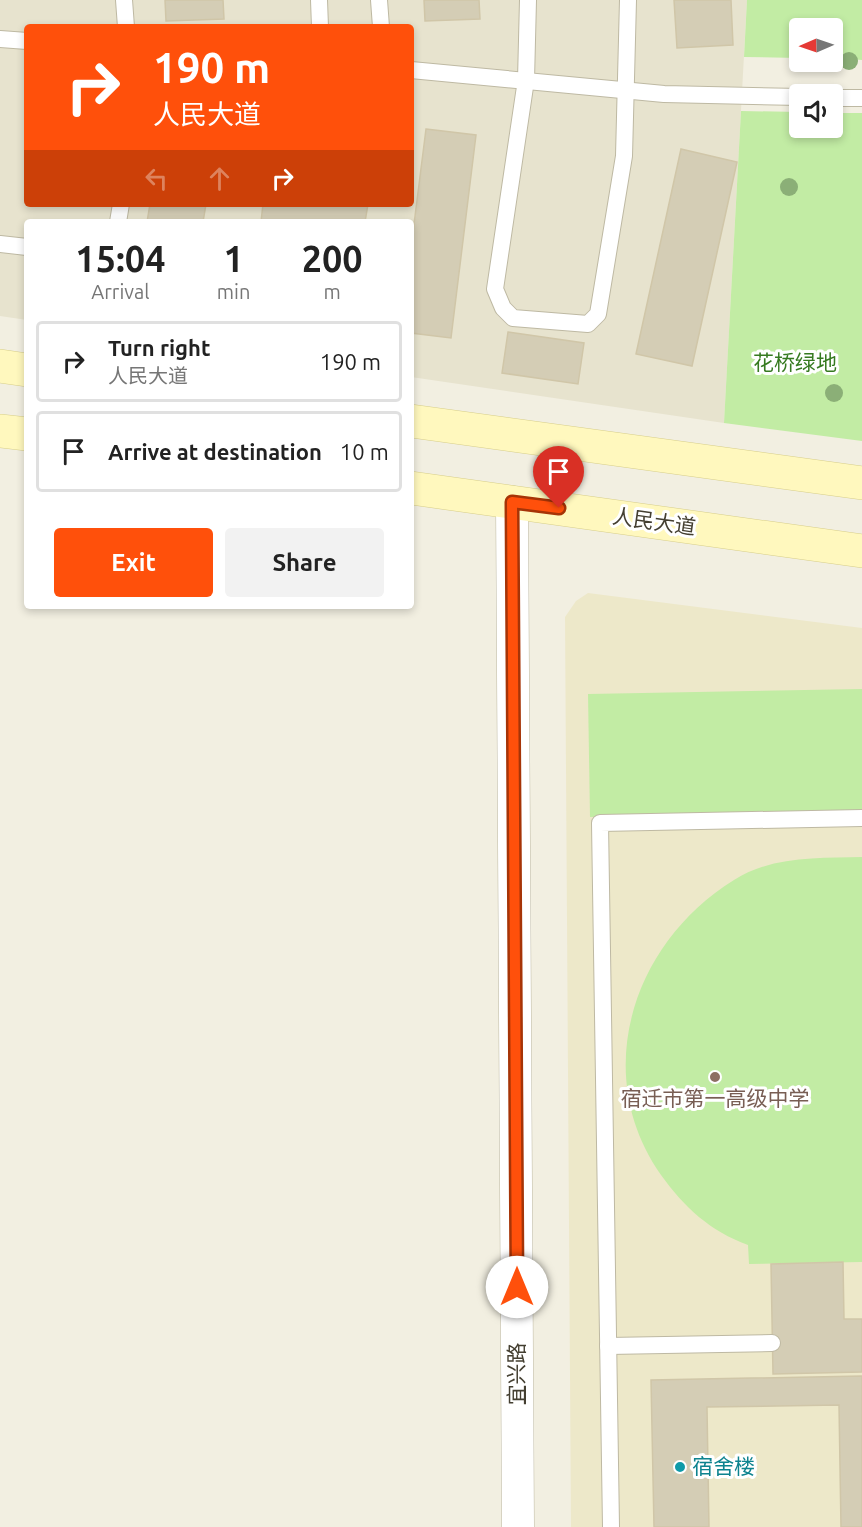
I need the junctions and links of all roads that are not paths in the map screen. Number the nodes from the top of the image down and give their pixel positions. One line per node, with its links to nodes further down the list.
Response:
1 (124, 0): 6 (lane)
2 (318, 0): 7 (lane)
3 (379, 0): 8 (lane)
4 (528, 0): 12 (lane)
5 (628, 0): 13 (lane)
6 (126, 24)
7 (320, 24)
8 (381, 24)
9 (0, 39): 10 (lane)
10 (24, 41)
11 (414, 70): 12 (lane)
12 (526, 80): 13 (lane); 13 (lane)
13 (628, 90): 14 (lane)
14 (789, 97)
15 (843, 98): 16 (lane)
16 (862, 98)
17 (0, 244): 18 (lane)
18 (24, 247)
19 (0, 366): 20 (main road)
20 (24, 370)
21 (414, 421): 24 (main road)
22 (0, 431): 23 (main road)
23 (24, 434)
24 (862, 483)
25 (414, 488): 26 (main road, 人民大道)
26 (512, 502): 27 (main road, 人民大道); 31 (street, 宜兴路)
27 (862, 551)
28 (862, 818): 30 (lane)
29 (772, 1343): 30 (lane)
30 (608, 1346): 32 (lane)
31 (518, 1527)
32 (611, 1527)

